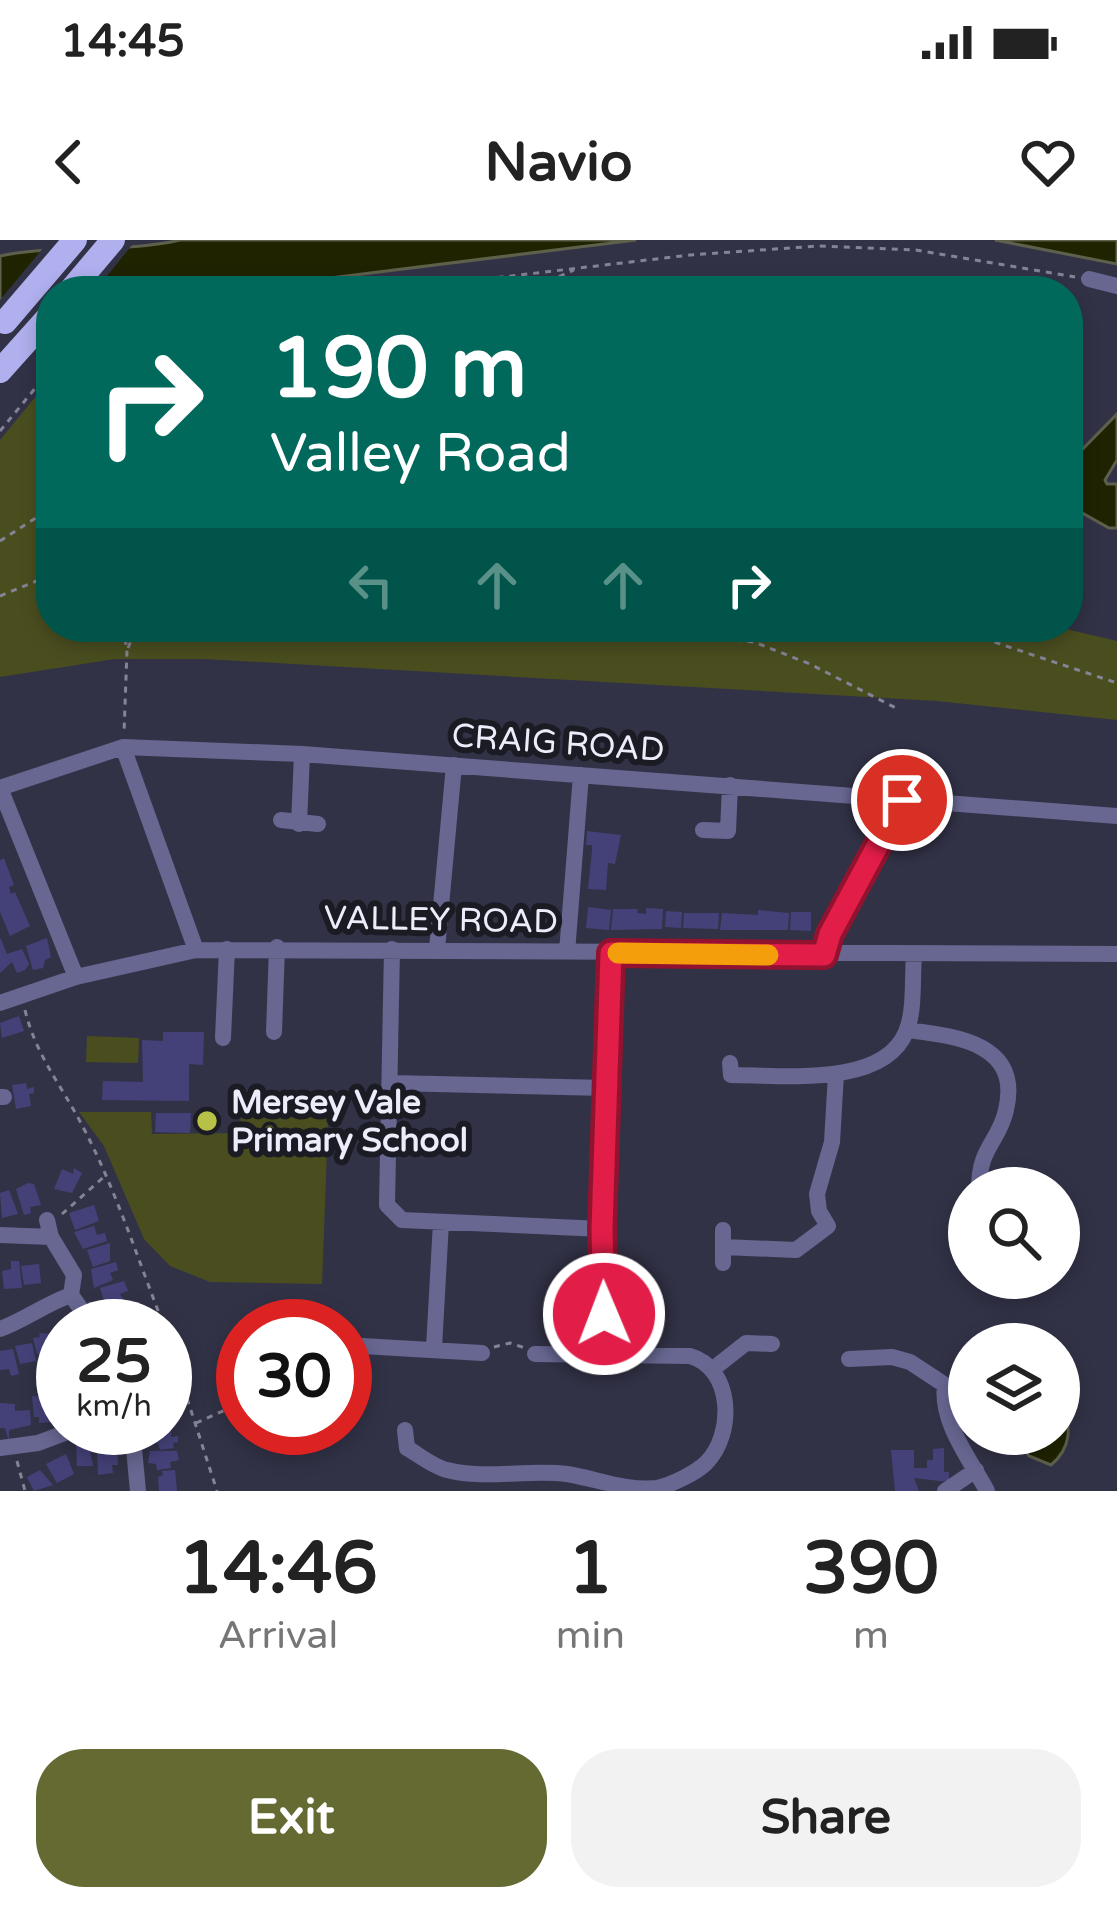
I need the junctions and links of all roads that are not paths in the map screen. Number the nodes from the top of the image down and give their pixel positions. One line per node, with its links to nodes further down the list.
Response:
1 (75, 240): 3 (highway, bridge)
2 (113, 240): 4 (highway)
3 (45, 276)
4 (83, 276)
5 (1089, 279): 7 (street)
6 (36, 286): 8 (highway, bridge)
7 (1117, 286)
8 (3, 325)
9 (36, 331): 10 (highway)
10 (0, 371)
11 (123, 747): 12 (street, CRAIG ROAD); 16 (street, CRAIG ROAD); 24 (street)
12 (302, 754): 13 (street, CRAIG ROAD); 19 (street)
13 (454, 765): 14 (street, CRAIG ROAD); 25 (street)
14 (581, 775): 15 (street, CRAIG ROAD); 26 (street)
15 (730, 785): 17 (street, CRAIG ROAD); 20 (street)
16 (0, 788): 31 (street)
17 (902, 800): 18 (street, CRAIG ROAD); 29 (street)
18 (1117, 816)
19 (300, 823)
20 (703, 830)
21 (277, 947): 22 (street, VALLEY ROAD); 23 (street, VALLEY ROAD); 34 (street)
22 (226, 949): 24 (street, VALLEY ROAD); 35 (street)
23 (392, 949): 25 (street, VALLEY ROAD); 38 (street)
24 (196, 950): 31 (street, VALLEY ROAD)
25 (436, 950): 26 (street, VALLEY ROAD)
26 (567, 952): 27 (street, VALLEY ROAD)
27 (611, 953): 29 (street, VALLEY ROAD); 39 (street)
28 (1117, 954): 30 (street, VALLEY ROAD)
29 (824, 955): 30 (street, VALLEY ROAD)
30 (914, 956): 33 (street)
31 (76, 977): 32 (street, VALLEY ROAD)
32 (0, 1003)
33 (907, 1030): 37 (street); 40 (street)
34 (274, 1032)
35 (223, 1038)
36 (730, 1069): 37 (street)
37 (836, 1074): 44 (street)
38 (391, 1083): 39 (street); 41 (street)
39 (606, 1088): 42 (street)
40 (980, 1167)
41 (441, 1222): 42 (street); 50 (street)
42 (602, 1229): 53 (street)
43 (0, 1235): 45 (street)
44 (723, 1247)
45 (70, 1295): 46 (street); 47 (street)
46 (73, 1299)
47 (0, 1329)
48 (772, 1344): 55 (street)
49 (372, 1346): 50 (street)
50 (434, 1348): 51 (street)
51 (482, 1354)
52 (535, 1354): 53 (street)
53 (605, 1357): 55 (street)
54 (849, 1359): 60 (street)
55 (713, 1370): 61 (street)
56 (405, 1430): 61 (street)
57 (36, 1440): 58 (street)
58 (7, 1448)
59 (135, 1455): 62 (street)
60 (976, 1470): 63 (street); 64 (street)
61 (512, 1482)
62 (138, 1491)
63 (945, 1491)
64 (987, 1491)

